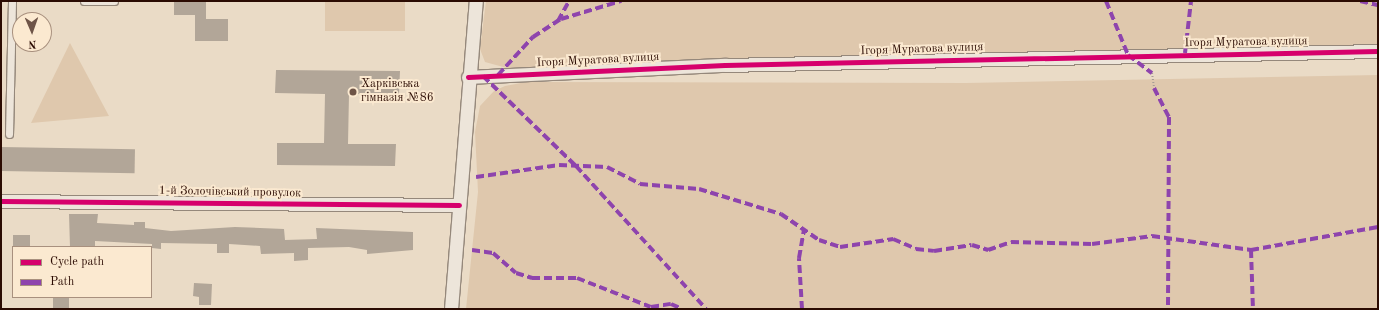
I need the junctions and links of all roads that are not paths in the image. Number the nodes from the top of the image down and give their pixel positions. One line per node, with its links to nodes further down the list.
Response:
1 (12, 1): 7 (lane)
2 (84, 1): 3 (lane)
3 (114, 1)
4 (476, 1): 6 (street)
5 (1378, 51): 6 (street, Ігоря Муратова вулиця)
6 (468, 77): 9 (street)
7 (9, 134)
8 (1, 201): 9 (street, 1-й Золочівський провулок)
9 (459, 205): 10 (street)
10 (451, 309)

